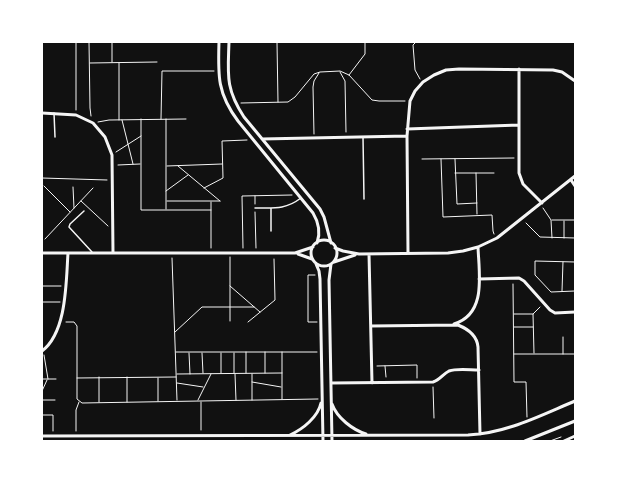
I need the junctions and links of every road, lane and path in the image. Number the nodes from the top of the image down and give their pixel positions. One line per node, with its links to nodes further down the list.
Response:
1 (76, 42): 25 (path)
2 (89, 42): 12 (path)
3 (112, 42): 9 (path)
4 (218, 42): 14 (street)
5 (229, 42): 22 (street)
6 (277, 42): 21 (path)
7 (365, 42): 17 (path)
8 (416, 42): 19 (path)
9 (112, 62): 10 (path); 12 (path)
10 (118, 62): 11 (path); 30 (path)
11 (157, 62)
12 (89, 63): 32 (path)
13 (519, 69): 18 (street); 19 (street); 33 (street)
14 (218, 71): 27 (path); 42 (street)
15 (340, 71): 16 (path); 17 (path); 39 (path)
16 (320, 72): 21 (path); 41 (path)
17 (349, 75): 20 (path)
18 (575, 81)
19 (423, 82): 20 (street)
20 (410, 101): 34 (street)
21 (278, 102): 22 (path)
22 (235, 103): 40 (street)
23 (42, 113): 24 (street)
24 (54, 113): 25 (street); 38 (lane)
25 (76, 115): 32 (street)
26 (141, 119): 27 (path); 31 (path); 35 (path)
27 (161, 119): 28 (path)
28 (166, 119): 29 (path); 54 (path)
29 (186, 119)
30 (119, 120): 31 (path); 32 (path)
31 (122, 120): 43 (path)
32 (93, 123): 44 (street)
33 (519, 125): 34 (street); 47 (street)
34 (407, 129): 37 (street)
35 (141, 136): 43 (path); 50 (path)
36 (363, 136): 37 (street); 39 (street); 71 (lane)
37 (407, 136): 111 (street)
38 (54, 137)
39 (346, 137): 41 (street)
40 (262, 138): 41 (street); 97 (street)
41 (314, 138)
42 (254, 140): 51 (path); 70 (street)
43 (127, 145): 44 (path); 49 (path)
44 (112, 155): 52 (street)
45 (441, 158): 46 (path); 48 (path); 84 (path)
46 (455, 158): 47 (path); 55 (path)
47 (519, 158): 76 (street)
48 (422, 159)
49 (132, 164): 50 (path); 52 (path)
50 (141, 164): 80 (path)
51 (222, 164): 53 (path); 67 (path)
52 (112, 165): 62 (street)
53 (177, 165): 54 (path); 58 (path)
54 (166, 166): 68 (path)
55 (455, 173): 56 (path); 75 (path)
56 (476, 173): 57 (path); 75 (path)
57 (494, 173)
58 (188, 175): 67 (path); 68 (path)
59 (575, 176): 61 (street)
60 (42, 178): 62 (path)
61 (570, 180): 64 (street); 76 (street)
62 (112, 181): 89 (street)
63 (44, 186): 83 (path)
64 (575, 186)
65 (73, 187): 79 (path)
66 (93, 188): 72 (path)
67 (204, 188): 74 (path)
68 (166, 191): 73 (path)
69 (255, 196): 77 (path)
70 (301, 198): 78 (lane); 96 (street)
71 (364, 199)
72 (81, 201): 79 (path); 89 (path)
73 (166, 201): 74 (path); 80 (path)
74 (211, 201): 81 (path)
75 (477, 203): 84 (path)
76 (541, 204): 85 (street); 86 (path)
77 (255, 208): 78 (lane); 108 (path)
78 (271, 208): 90 (lane)
79 (74, 209): 83 (path)
80 (166, 210): 81 (path)
81 (211, 210): 106 (path)
82 (84, 211): 103 (lane)
83 (70, 212): 95 (path)
84 (477, 216): 91 (path)
85 (522, 219): 91 (street); 92 (path)
86 (551, 220): 87 (path); 92 (path)
87 (564, 220): 88 (path); 93 (path)
88 (575, 220)
89 (113, 230): 104 (street)
90 (271, 231)
91 (497, 238): 99 (street)
92 (552, 238): 93 (path)
93 (564, 238): 94 (path)
94 (575, 238)
95 (45, 239)
96 (317, 243): 97 (street); 98 (street)
97 (331, 243): 100 (street)
98 (313, 247): 110 (street); 114 (street)
99 (478, 247): 111 (street); 121 (street)
100 (336, 248): 112 (street); 117 (street)
101 (42, 253): 102 (street)
102 (68, 253): 103 (street); 123 (street)
103 (93, 253): 104 (street)
104 (113, 253): 105 (street)
105 (172, 253): 106 (street); 144 (path)
106 (211, 253): 107 (street)
107 (230, 253): 108 (street); 124 (path)
108 (256, 253): 109 (street)
109 (274, 253): 110 (street); 132 (path)
110 (294, 253): 114 (street)
111 (408, 253): 113 (street)
112 (359, 254): 113 (street); 117 (street)
113 (369, 254): 141 (street)
114 (312, 259): 118 (street)
115 (562, 262): 116 (path); 126 (path); 126 (path)
116 (575, 262)
117 (332, 263): 118 (street); 186 (street)
118 (316, 264): 119 (street)
119 (320, 274): 139 (street); 139 (path)
120 (513, 278): 121 (street); 129 (street); 134 (path)
121 (479, 279): 140 (street)
122 (42, 286): 123 (path)
123 (66, 286): 128 (street)
124 (230, 286): 130 (path); 131 (path)
125 (575, 291): 126 (path)
126 (562, 292)
127 (42, 302): 128 (path)
128 (64, 302): 137 (street)
129 (544, 304): 133 (street); 135 (path)
130 (230, 307): 131 (path); 136 (path); 144 (path)
131 (254, 307): 132 (path)
132 (260, 312): 138 (path)
133 (575, 312)
134 (513, 314): 135 (path); 142 (path)
135 (533, 314): 143 (path)
136 (230, 321)
137 (59, 322): 146 (street); 176 (path)
138 (248, 322)
139 (321, 322): 155 (street)
140 (452, 325): 141 (street); 162 (street)
141 (371, 326): 161 (street)
142 (514, 327): 143 (path); 156 (path)
143 (533, 327): 157 (path)
144 (175, 332): 147 (path)
145 (563, 337): 158 (path)
146 (43, 351): 179 (path)
147 (175, 352): 148 (path); 170 (path)
148 (189, 352): 149 (path); 171 (path)
149 (202, 352): 150 (path); 172 (path)
150 (221, 352): 151 (path); 164 (path)
151 (234, 352): 152 (path); 165 (path)
152 (246, 352): 153 (path); 166 (path)
153 (265, 352): 154 (path); 168 (path)
154 (282, 352): 155 (path); 169 (path)
155 (322, 352): 191 (street)
156 (514, 354): 157 (path); 208 (path)
157 (534, 354): 158 (path)
158 (563, 354): 159 (path)
159 (575, 354)
160 (386, 365): 161 (path); 182 (path); 183 (path)
161 (371, 366): 187 (street)
162 (479, 370): 184 (street); 210 (street)
163 (211, 373): 164 (path); 172 (path); 189 (path)
164 (221, 373): 165 (path)
165 (235, 373): 166 (path); 194 (path)
166 (246, 373): 167 (path)
167 (252, 373): 168 (path); 181 (path)
168 (265, 373): 169 (path)
169 (282, 373): 188 (path)
170 (176, 374): 171 (path); 175 (path)
171 (190, 374): 172 (path)
172 (203, 374)
173 (127, 377): 174 (path); 177 (path); 202 (path)
174 (158, 377): 175 (path); 203 (path)
175 (176, 377): 185 (path)
176 (77, 378): 177 (path); 201 (path)
177 (99, 378): 205 (path)
178 (42, 379): 179 (path)
179 (48, 379): 180 (path); 190 (path)
180 (56, 379)
181 (252, 382): 188 (path); 195 (path)
182 (386, 382): 183 (street); 187 (street)
183 (417, 382): 184 (street)
184 (433, 382): 207 (path)
185 (176, 383): 189 (path); 197 (path)
186 (331, 383): 187 (street); 204 (street)
187 (372, 383)
188 (282, 387): 196 (path)
189 (204, 388): 198 (path)
190 (42, 391)
191 (322, 399): 196 (path); 215 (street); 216 (street)
192 (42, 400): 193 (path)
193 (56, 400)
194 (236, 400): 195 (path); 199 (path)
195 (252, 400): 196 (path)
196 (282, 400)
197 (177, 401): 198 (path); 203 (path)
198 (198, 401): 199 (path)
199 (201, 401): 214 (path)
200 (575, 401): 208 (street)
201 (79, 402): 205 (path); 213 (path)
202 (127, 402): 203 (path); 205 (path)
203 (158, 402)
204 (331, 402): 217 (street); 218 (street)
205 (99, 403)
206 (42, 415): 212 (path)
207 (434, 418)
208 (527, 421): 210 (street)
209 (575, 421): 222 (street)
210 (480, 434): 218 (street)
211 (42, 436): 212 (street)
212 (53, 436): 213 (street)
213 (76, 436): 214 (street)
214 (201, 436): 215 (street)
215 (287, 436): 216 (street)
216 (323, 436): 217 (street); 220 (street)
217 (332, 436): 218 (street); 221 (street)
218 (372, 436)
219 (575, 436): 223 (street)
220 (323, 441)
221 (332, 441)
222 (525, 441)
223 (564, 441)

